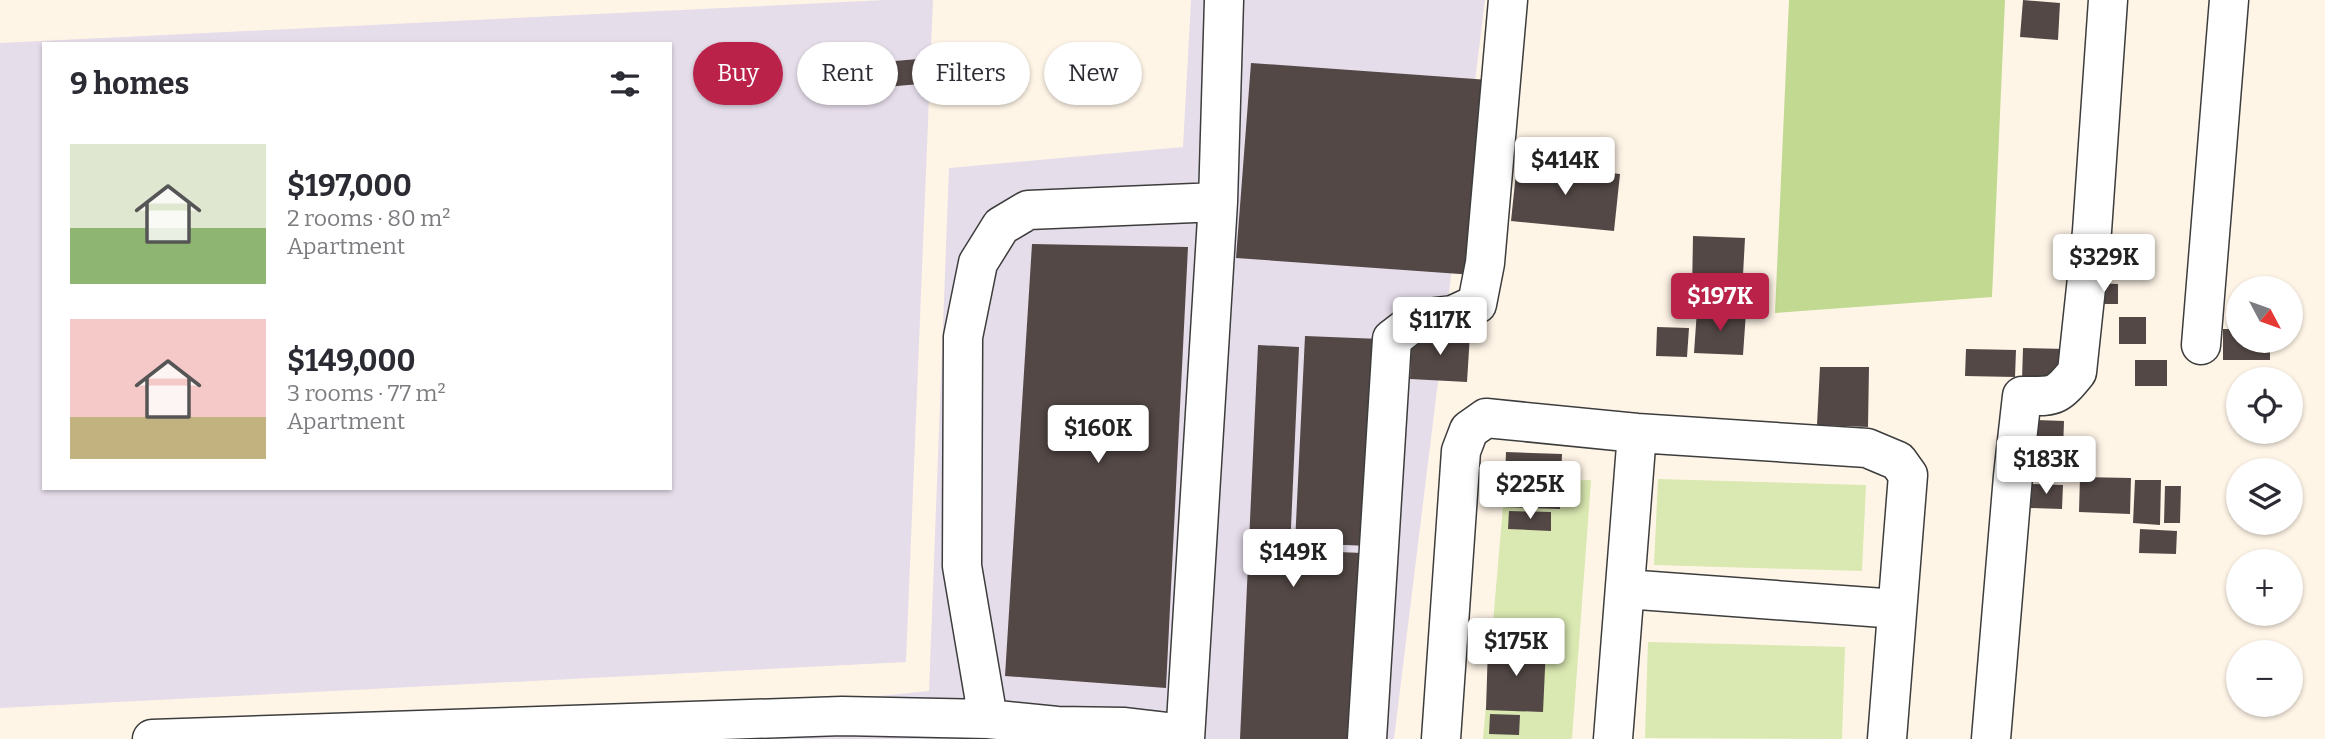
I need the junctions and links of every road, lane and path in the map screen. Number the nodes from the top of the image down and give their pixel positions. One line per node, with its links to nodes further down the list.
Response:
1 (1224, 0): 5 (street)
2 (1508, 0): 13 (street)
3 (2108, 0): 17 (street)
4 (2229, 0): 6 (street)
5 (1218, 202): 10 (street); 11 (street)
6 (2201, 345)
7 (1637, 433): 8 (street); 9 (street); 14 (street)
8 (1625, 589): 9 (street); 15 (street)
9 (1897, 609): 16 (street)
10 (988, 719): 11 (street); 12 (street)
11 (1185, 736)
12 (152, 739)
13 (1367, 739)
14 (1441, 739)
15 (1613, 739)
16 (1887, 739)
17 (1992, 739)

